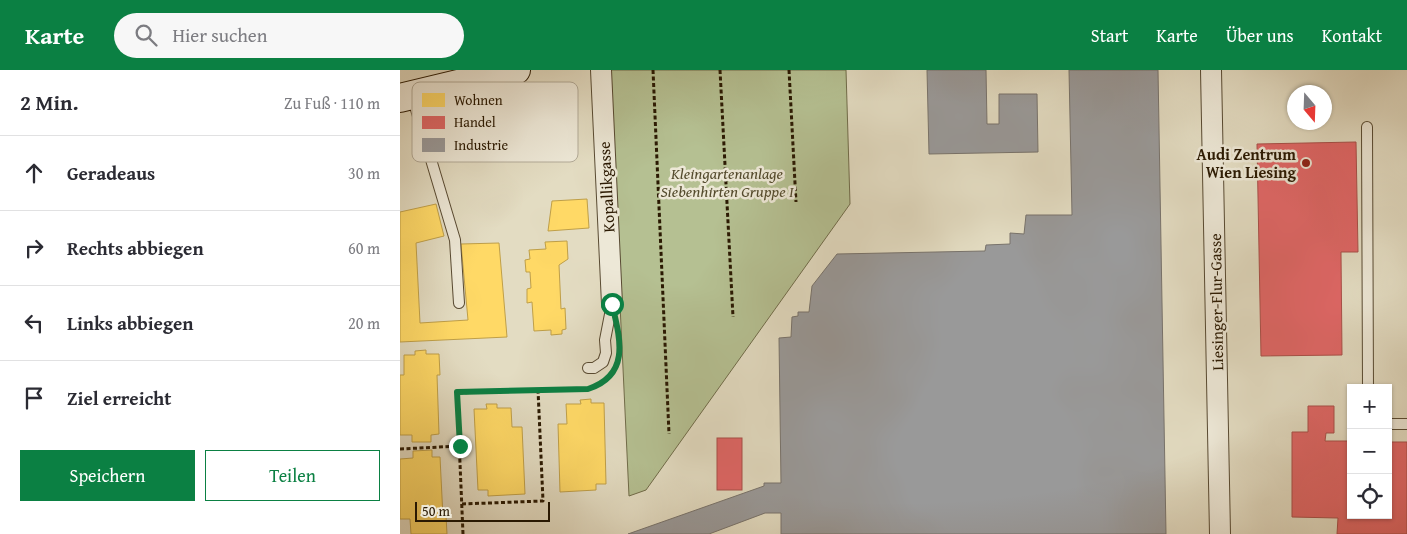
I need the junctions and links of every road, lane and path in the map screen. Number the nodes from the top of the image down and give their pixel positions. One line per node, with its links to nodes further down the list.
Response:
1 (516, 70): 7 (main road)
2 (601, 70): 15 (street, Kopallikgasse)
3 (653, 70): 23 (path)
4 (720, 70): 16 (path)
5 (789, 70): 13 (path)
6 (1212, 70): 28 (street, Liesinger-Flur-Gasse)
7 (468, 76): 8 (main road)
8 (449, 82)
9 (406, 96): 10 (lane)
10 (412, 114)
11 (1367, 127): 19 (lane)
12 (428, 162): 14 (lane)
13 (796, 202)
14 (459, 303)
15 (612, 304): 17 (lane)
16 (733, 317)
17 (588, 368)
18 (613, 371): 20 (path)
19 (1368, 384)
20 (538, 390): 24 (path); 26 (path)
21 (1392, 424): 22 (lane)
22 (1407, 424)
23 (669, 434)
24 (460, 446): 25 (path); 26 (path)
25 (400, 449)
26 (462, 504): 27 (path)
27 (463, 534)
28 (1220, 534)

